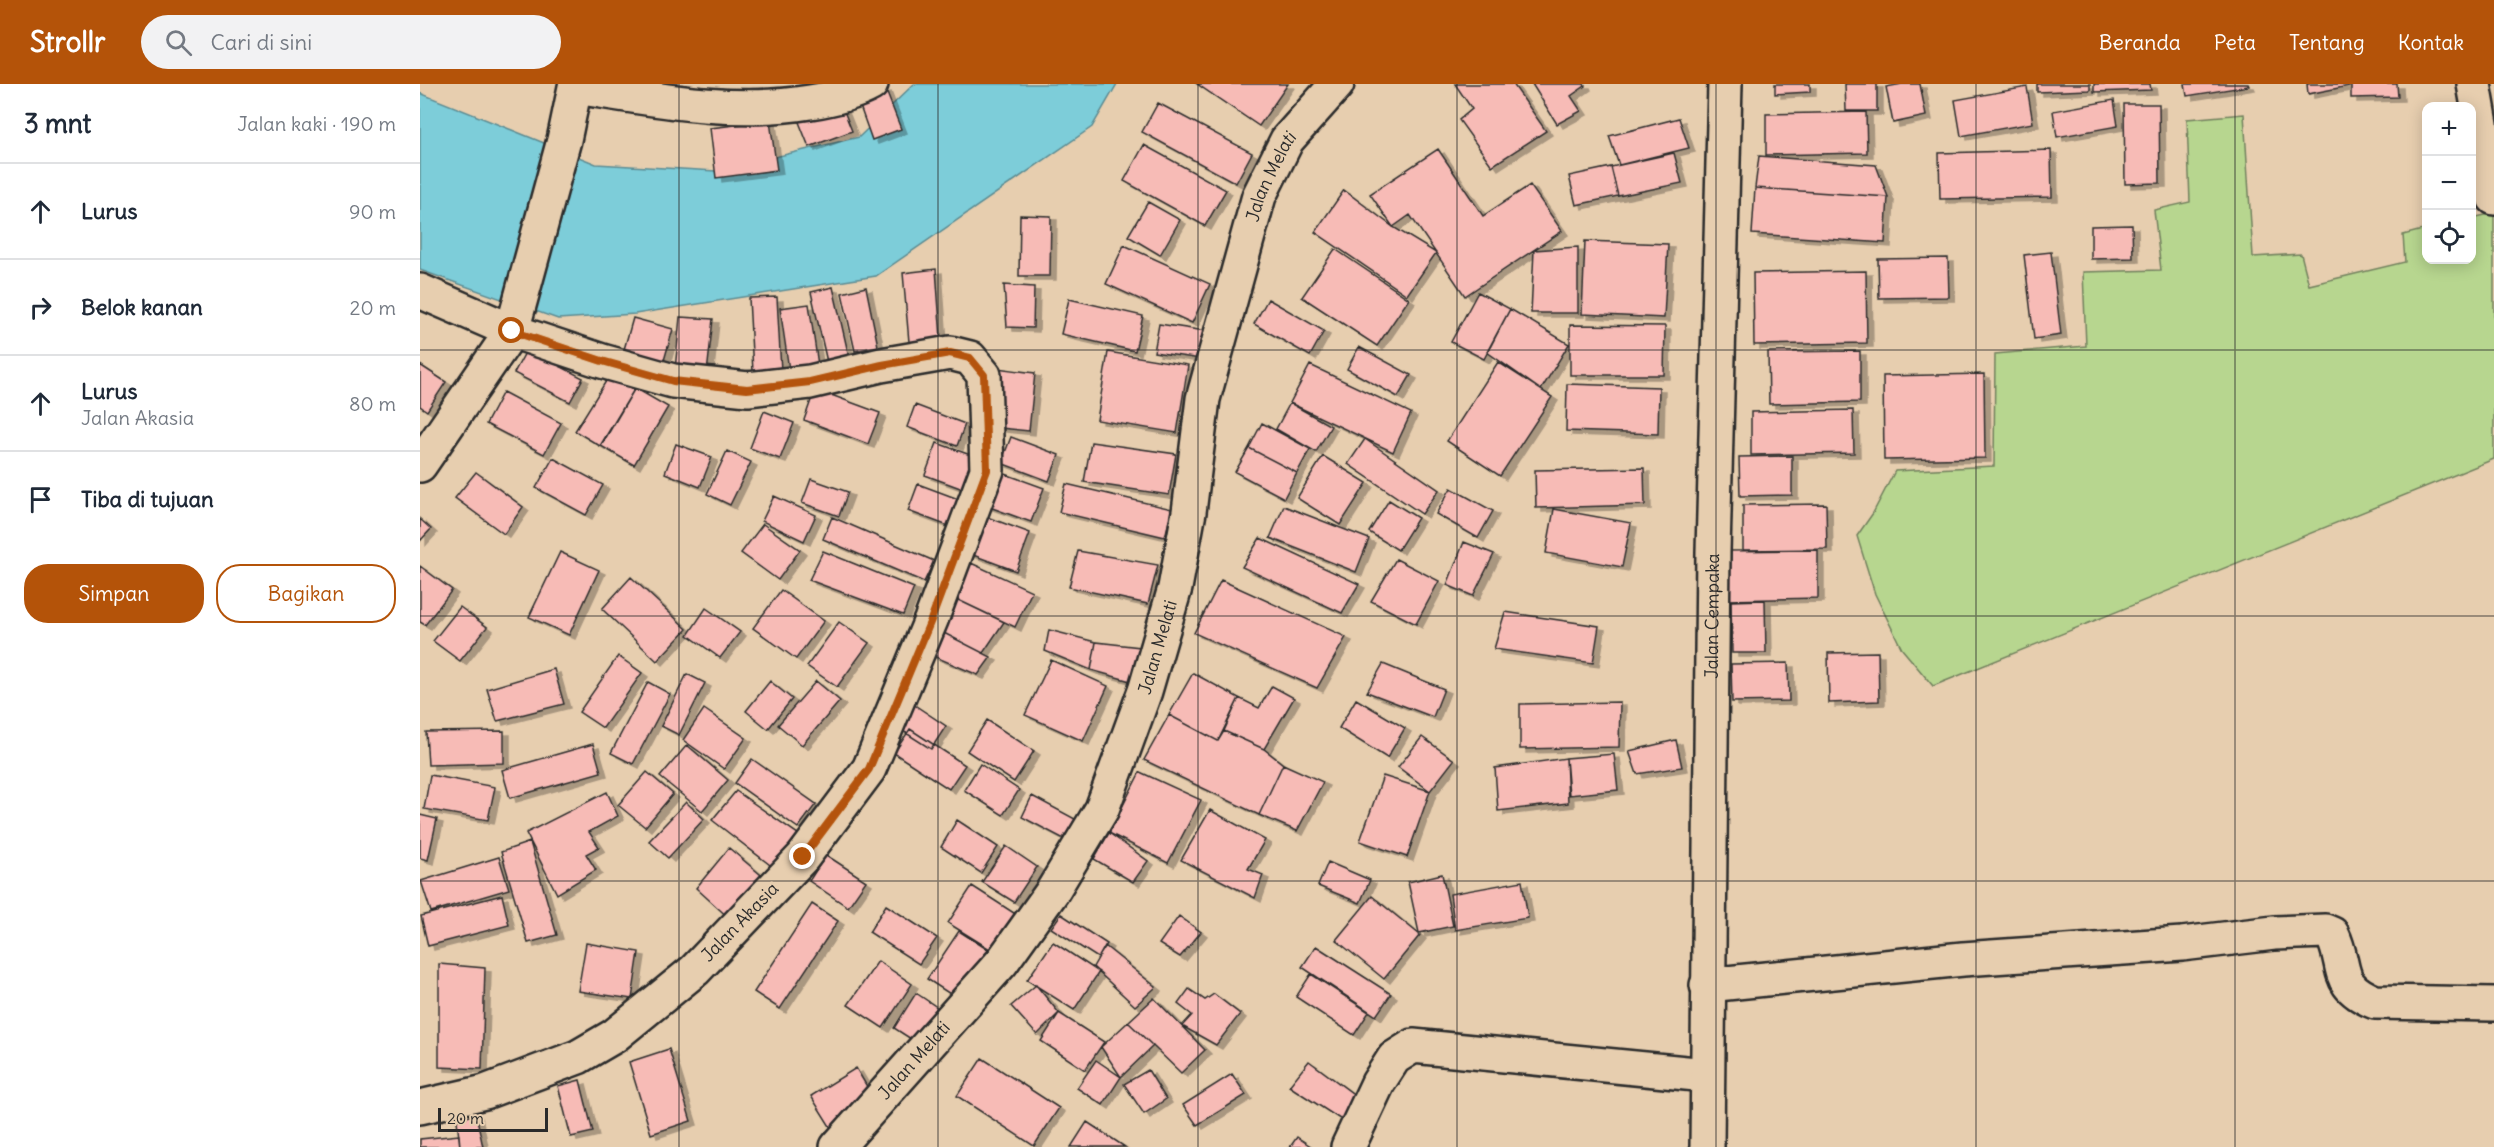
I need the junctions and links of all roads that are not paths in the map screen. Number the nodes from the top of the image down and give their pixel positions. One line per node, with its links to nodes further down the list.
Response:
1 (872, 84): 5 (street)
2 (1337, 84): 14 (street, Jalan Melati)
3 (1725, 84): 10 (street, Jalan Cempaka)
4 (2474, 84): 6 (street)
5 (571, 86): 8 (street)
6 (2494, 198)
7 (420, 291): 8 (street)
8 (515, 319): 9 (street); 13 (street, Jalan Akasia)
9 (420, 465)
10 (1707, 985): 11 (street); 12 (street, Jalan Cempaka)
11 (2494, 1004)
12 (1706, 1075): 15 (street); 16 (street, Jalan Cempaka)
13 (420, 1107)
14 (837, 1147)
15 (1348, 1147)
16 (1707, 1147)

